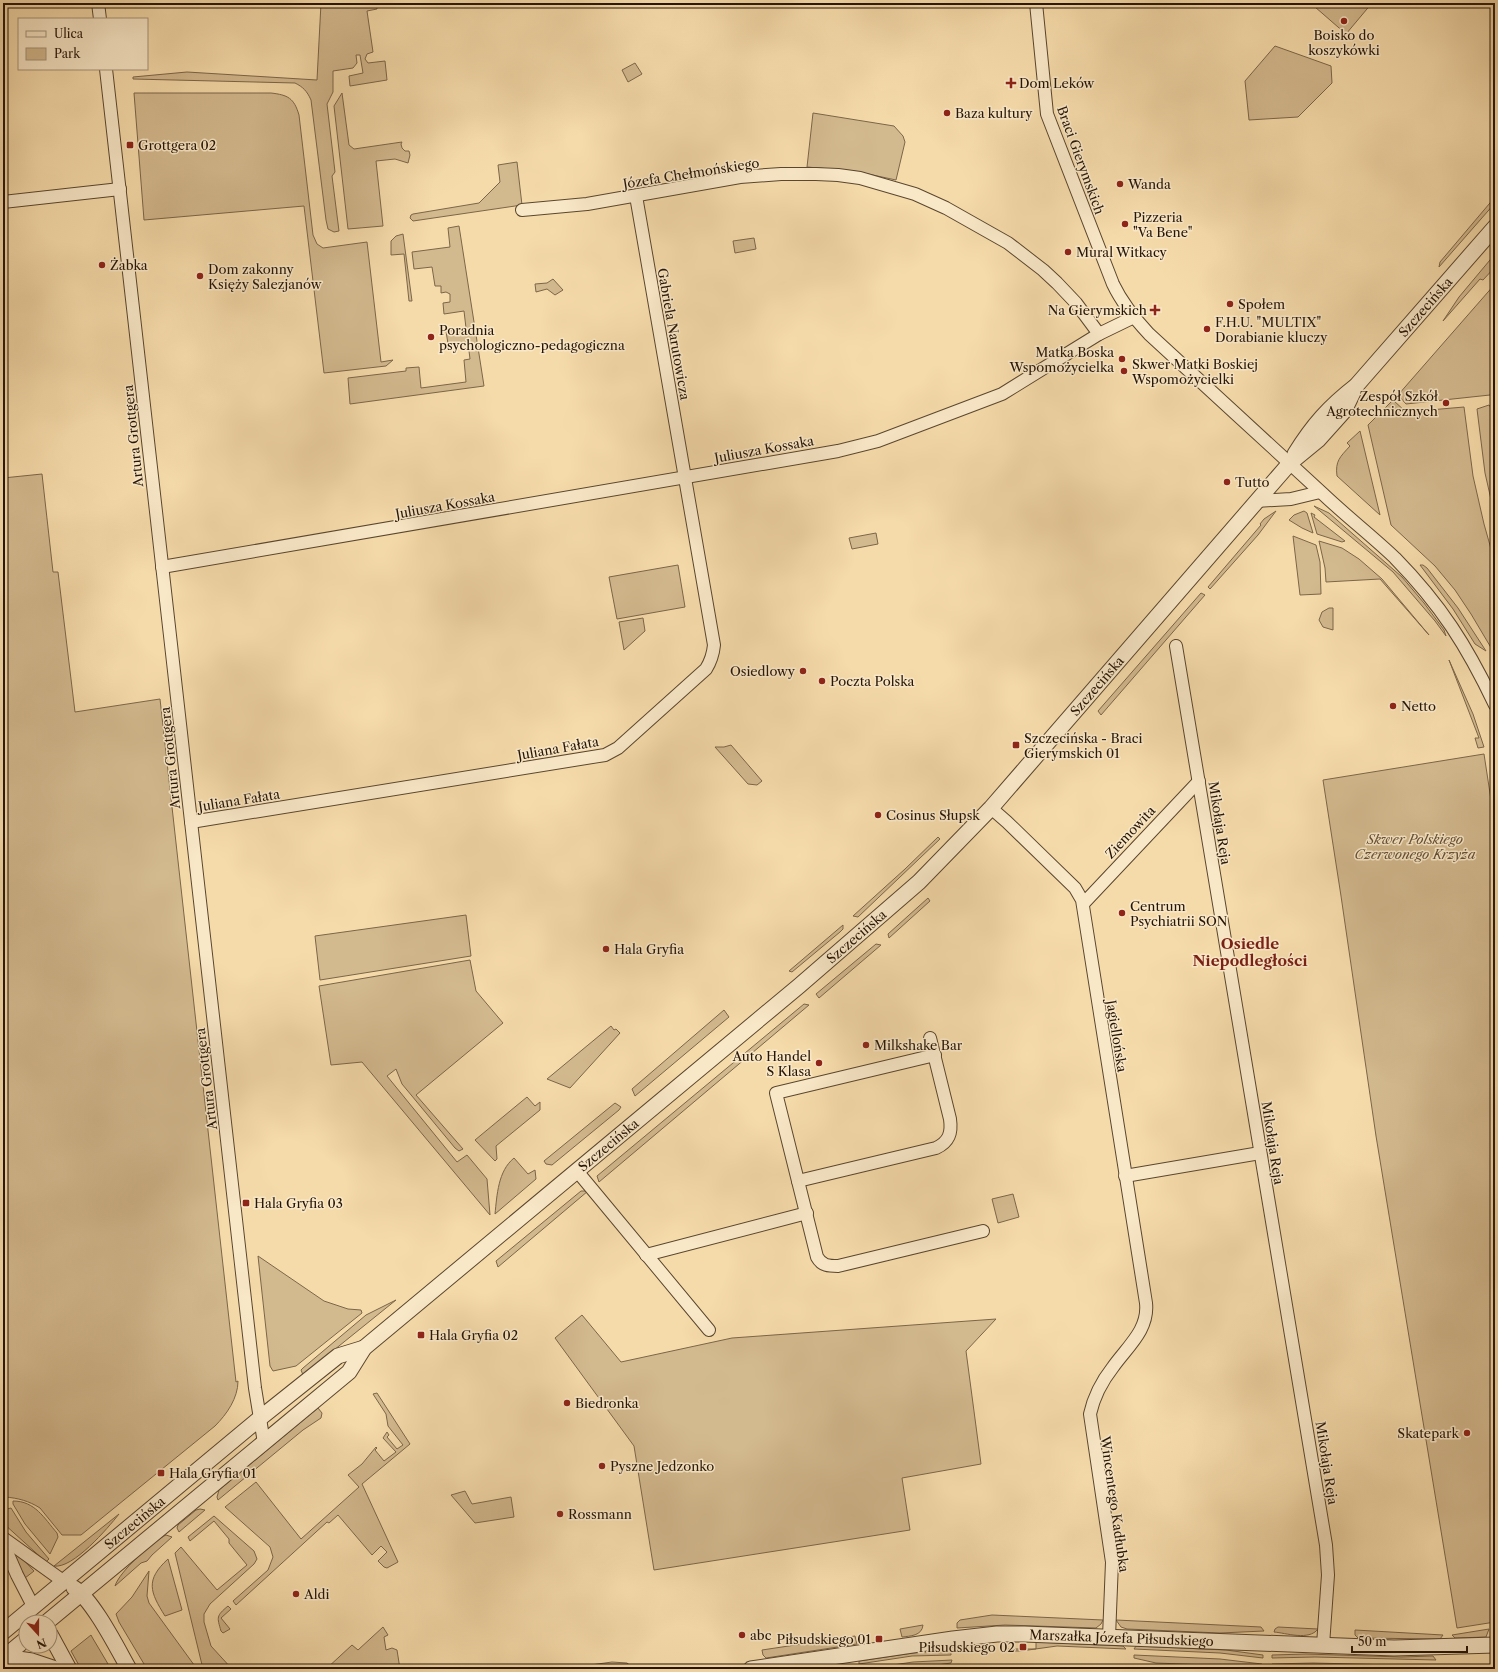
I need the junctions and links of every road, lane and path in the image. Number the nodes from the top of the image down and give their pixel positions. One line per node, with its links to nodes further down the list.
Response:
1 (98, 3): 3 (street)
2 (1036, 3): 10 (street, Braci Gierymskich)
3 (100, 18)
4 (106, 70): 5 (street, Artura Grottgera)
5 (120, 189): 7 (street); 16 (street, Artura Grottgera)
6 (636, 196): 8 (street, Józefa Chełmońskiego); 11 (street, Józefa Chełmońskiego); 13 (street, Gabriela Narutowicza)
7 (3, 202)
8 (522, 210)
9 (1495, 227): 12 (street, Szczecińska)
10 (1134, 317): 11 (street, Juliusza Kossaka); 12 (street)
11 (1099, 334): 13 (street, Juliusza Kossaka)
12 (1290, 463): 14 (street); 15 (street, Szczecińska)
13 (684, 477): 16 (street, Juliusza Kossaka); 21 (street, Juliana Fałata)
14 (1320, 492): 15 (street); 18 (street)
15 (1256, 501): 20 (street, Szczecińska)
16 (162, 567): 21 (street, Artura Grottgera)
17 (1176, 646): 19 (street, Mikołaja Reja)
18 (1495, 705)
19 (1199, 780): 22 (street, Ziemowita); 25 (street, Mikołaja Reja)
20 (991, 808): 22 (street, Jagiellońska); 26 (street, Szczecińska)
21 (191, 822): 35 (street, Artura Grottgera)
22 (1082, 904): 27 (street, Jagiellońska)
23 (930, 1038): 24 (street)
24 (935, 1055): 28 (street); 28 (street)
25 (1260, 1153): 27 (street); 47 (street, Mikołaja Reja)
26 (577, 1171): 31 (street); 34 (street, Szczecińska)
27 (1125, 1176): 32 (street, Jagiellońska)
28 (798, 1181): 29 (street)
29 (807, 1214): 30 (street); 31 (street)
30 (983, 1231)
31 (646, 1255): 33 (street)
32 (1146, 1304): 45 (street, Wincentego Kadłubka)
33 (709, 1330)
34 (364, 1348): 35 (street, Szczecińska); 36 (street, Szczecińska)
35 (259, 1419): 36 (street, Artura Grottgera); 39 (street, Szczecińska)
36 (264, 1443): 40 (street, Szczecińska)
37 (3, 1538): 39 (street)
38 (3, 1543): 41 (street)
39 (63, 1581): 40 (street); 41 (street, Szczecińska)
40 (82, 1593): 43 (street, Szczecińska); 53 (street)
41 (33, 1606): 42 (street); 44 (street, Szczecińska)
42 (40, 1614)
43 (56, 1614)
44 (3, 1632)
45 (1109, 1637): 47 (street, Marszałka Józefa Piłsudskiego); 54 (street, Marszałka Józefa Piłsudskiego)
46 (18, 1645): 50 (street)
47 (1323, 1645): 48 (street, Marszałka Józefa Piłsudskiego)
48 (1495, 1645)
49 (58, 1649): 52 (street)
50 (3, 1657): 51 (street)
51 (56, 1669)
52 (69, 1669)
53 (130, 1669)
54 (751, 1669)

